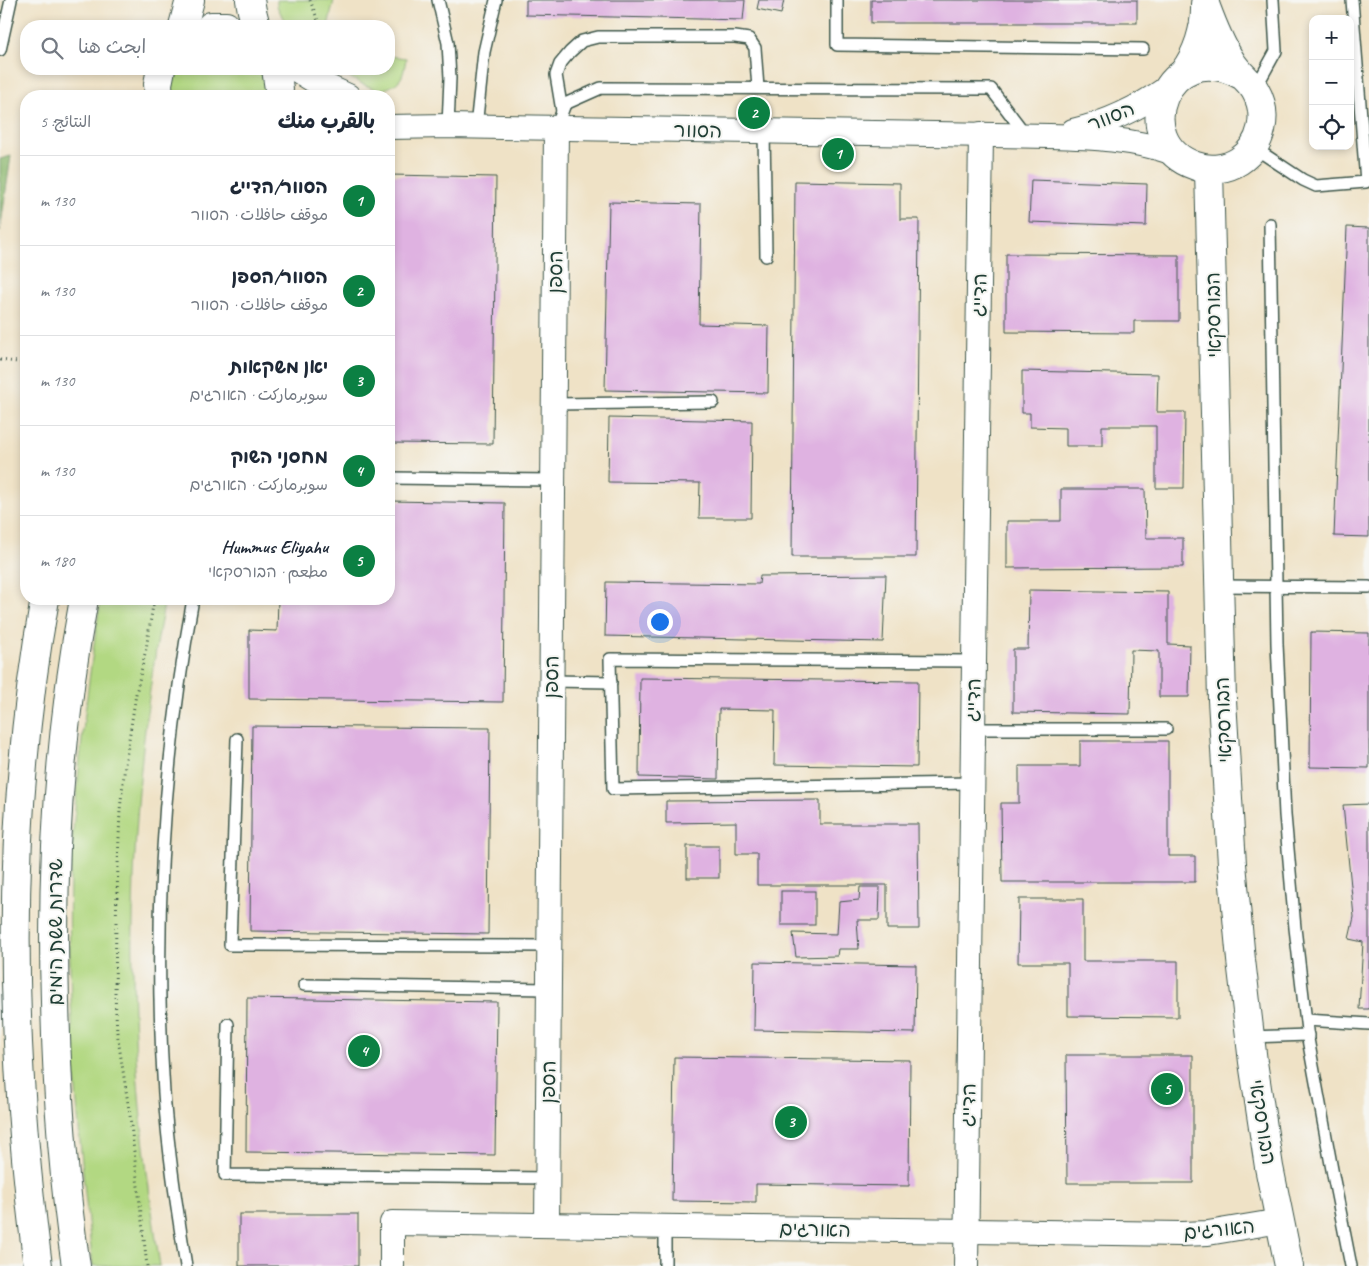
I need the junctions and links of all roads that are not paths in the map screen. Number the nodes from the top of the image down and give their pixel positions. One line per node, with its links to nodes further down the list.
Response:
1 (11, 0): 12 (lane)
2 (190, 0): 10 (street)
3 (250, 0): 11 (street)
4 (438, 0): 26 (lane)
5 (496, 0): 28 (lane)
6 (838, 0): 13 (lane)
7 (1273, 0): 19 (lane)
8 (1352, 0): 32 (lane)
9 (1205, 3): 18 (street); 19 (street)
10 (185, 20)
11 (254, 20)
12 (3, 22): 14 (lane)
13 (1143, 49)
14 (0, 50)
15 (160, 75): 21 (street)
16 (278, 75): 22 (street)
17 (305, 75): 23 (street)
18 (1176, 80): 19 (street); 31 (street, הסוור); 33 (street)
19 (1248, 82): 32 (street)
20 (758, 88): 25 (lane); 25 (lane); 31 (lane)
21 (158, 90)
22 (278, 90)
23 (335, 90)
24 (395, 114): 26 (street, הסוור)
25 (559, 120): 28 (street, הסוור); 29 (street, הסוור); 38 (street, הספן)
26 (442, 126): 27 (street, הסוור); 28 (street, הסוור)
27 (395, 127)
28 (476, 127)
29 (764, 131): 30 (street, הסוור); 36 (lane)
30 (981, 134): 31 (street, הסוור); 47 (street, הדייג)
31 (1038, 135): 33 (street, הסוור)
32 (1253, 147): 34 (street)
33 (1174, 153): 34 (street)
34 (1210, 169): 41 (street, הבורסקאי)
35 (1270, 224): 42 (lane)
36 (766, 256)
37 (714, 402): 38 (lane)
38 (554, 404): 40 (street, הספן)
39 (395, 478): 40 (lane)
40 (553, 480): 48 (street, הספן)
41 (1219, 586): 42 (lane); 61 (street, הבורסקאי)
42 (1277, 586): 43 (lane); 57 (lane)
43 (1369, 587)
44 (44, 605): 67 (street, שדרות ששת הימים)
45 (83, 605): 68 (street, שדרות ששת הימים)
46 (192, 605): 69 (lane)
47 (974, 661): 49 (lane); 51 (street, הדייג)
48 (552, 681): 49 (lane); 54 (street, הספן)
49 (611, 682): 53 (lane)
50 (1166, 728): 51 (lane)
51 (973, 729): 53 (street, הדייג)
52 (237, 739): 54 (lane)
53 (972, 783): 66 (street, הדייג)
54 (549, 946): 56 (street, הספן)
55 (304, 985): 56 (lane)
56 (548, 989): 62 (street, הספן)
57 (1306, 1020): 59 (lane); 60 (lane)
58 (228, 1024): 62 (lane)
59 (1369, 1024)
60 (1308, 1035): 61 (lane); 74 (lane)
61 (1250, 1037): 63 (street, הבורסקאי)
62 (547, 1178): 64 (street, הספן)
63 (1280, 1221): 66 (street, האורגים); 73 (street, הבורסקאי)
64 (547, 1225): 65 (street, האורגים); 70 (street, האורגים)
65 (665, 1227): 66 (street, האורגים); 71 (lane)
66 (966, 1231): 72 (street, הדייג)
67 (38, 1266)
68 (76, 1266)
69 (186, 1266)
70 (392, 1266)
71 (665, 1266)
72 (966, 1266)
73 (1289, 1266)
74 (1351, 1266)

